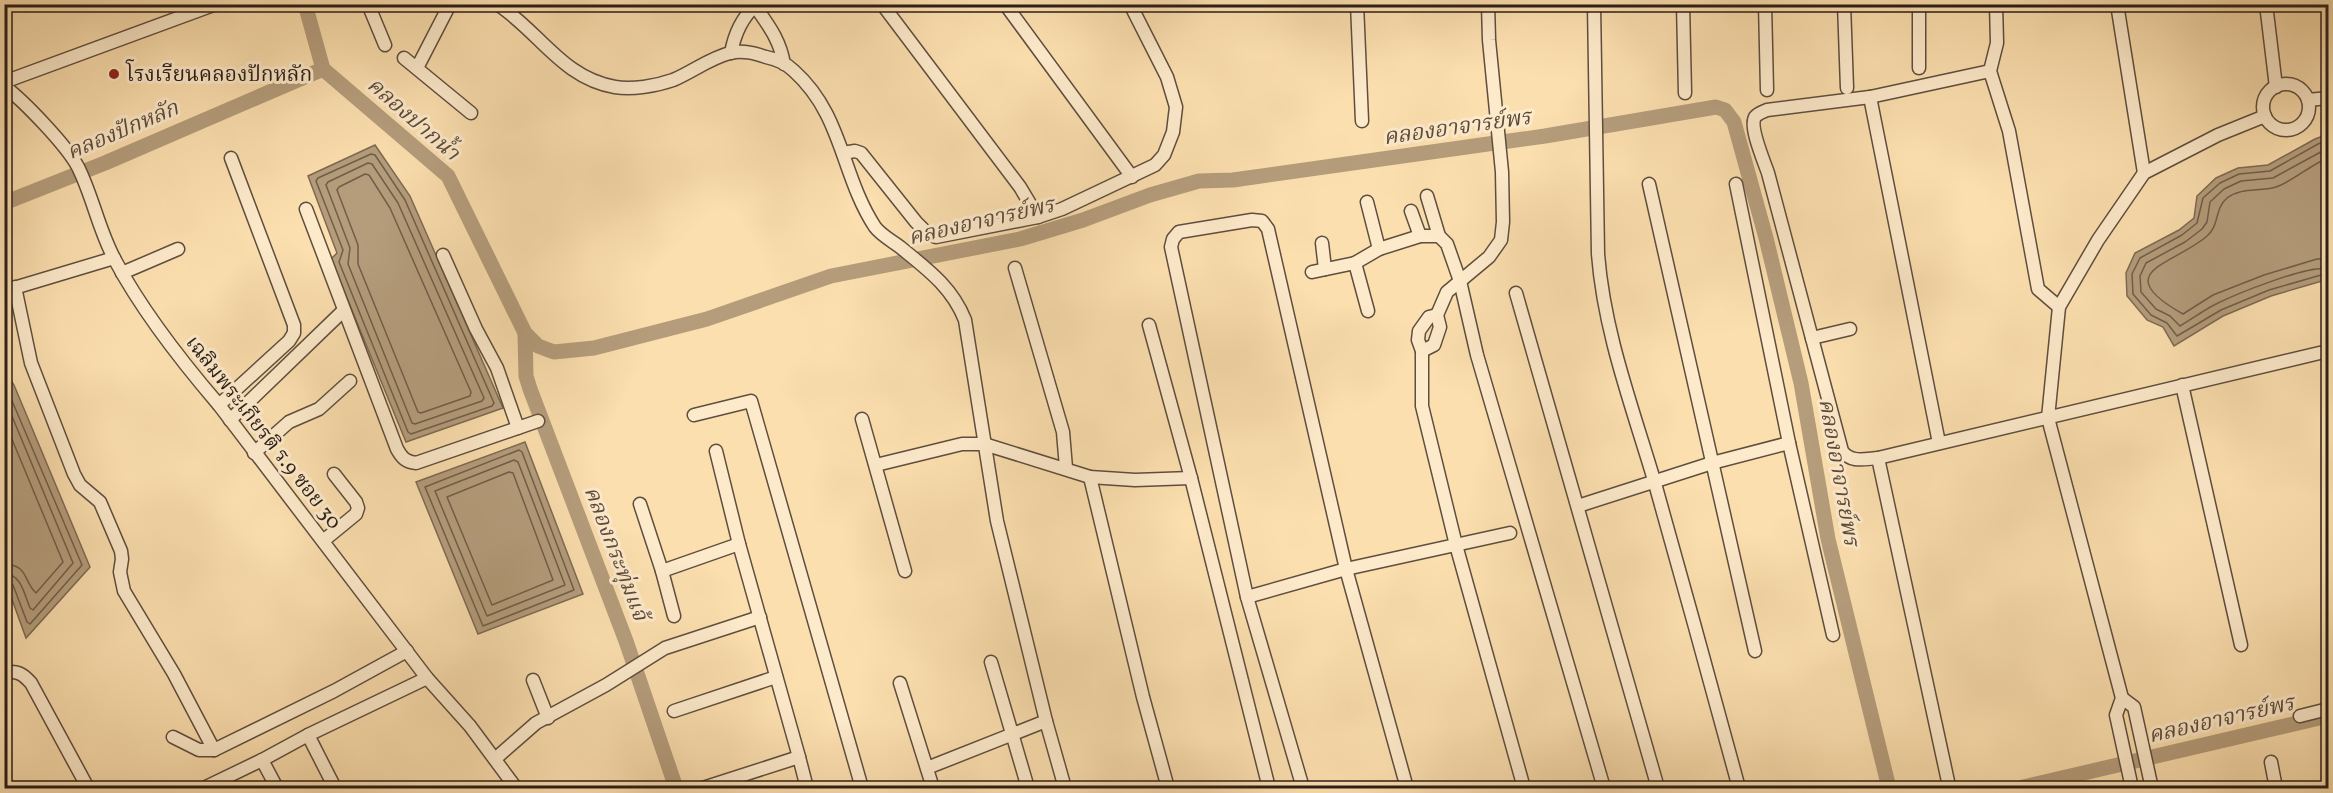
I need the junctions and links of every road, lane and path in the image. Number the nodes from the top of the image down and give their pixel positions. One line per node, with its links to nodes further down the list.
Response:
1 (216, 4): 26 (street)
2 (368, 4): 19 (street)
3 (450, 4): 23 (street)
4 (882, 4): 47 (street)
5 (1005, 4): 40 (street)
6 (1130, 4): 40 (street)
7 (1357, 4): 36 (street)
8 (1488, 4): 60 (street)
9 (1594, 4): 93 (street)
10 (1683, 4): 30 (street)
11 (1765, 4): 29 (street)
12 (1845, 4): 28 (street)
13 (1918, 4): 24 (street)
14 (1996, 4): 25 (street)
15 (2116, 4): 39 (street)
16 (2266, 4): 27 (street)
17 (756, 5): 20 (street); 22 (street)
18 (504, 6): 20 (street)
19 (385, 45)
20 (731, 53): 22 (street)
21 (404, 58): 23 (street)
22 (784, 64): 37 (street)
23 (417, 68): 34 (street)
24 (1919, 68)
25 (1990, 71): 31 (street); 63 (street)
26 (4, 84): 54 (street, เฉลิมพระเกียรติ ร.9 ซอย 30)
27 (2276, 87): 33 (street); 35 (street)
28 (1846, 88)
29 (1767, 90)
30 (1685, 93)
31 (1870, 97): 69 (street); 82 (street)
32 (2328, 98): 33 (street)
33 (2308, 100): 35 (street)
34 (471, 113)
35 (2265, 116): 39 (street)
36 (1362, 121)
37 (843, 153): 47 (street); 83 (street)
38 (231, 158): 74 (street)
39 (2144, 173): 63 (street)
40 (1132, 177): 47 (street)
41 (1649, 184): 87 (street)
42 (1736, 184): 81 (street)
43 (1427, 196): 49 (street)
44 (1366, 202): 52 (street)
45 (306, 209): 64 (street)
46 (1411, 211): 48 (street)
47 (1038, 217)
48 (1420, 236): 49 (street); 52 (street)
49 (1439, 236): 60 (street)
50 (1322, 243): 57 (street)
51 (178, 249): 59 (street)
52 (1379, 249): 55 (street)
53 (443, 255): 80 (street)
54 (114, 258): 59 (street, เฉลิมพระเกียรติ ร.9 ซอย 30); 61 (street)
55 (1355, 263): 57 (street); 65 (street)
56 (1014, 268): 89 (street)
57 (1325, 269): 58 (street)
58 (1312, 272)
59 (122, 273): 74 (street, เฉลิมพระเกียรติ ร.9 ซอย 30)
60 (1460, 281): 66 (street); 148 (street)
61 (8, 289): 125 (street)
62 (1516, 293): 95 (street)
63 (2059, 307): 76 (street)
64 (343, 311): 78 (street); 80 (street)
65 (1368, 311)
66 (1437, 315): 70 (street); 70 (street)
67 (1149, 325): 92 (street)
68 (1850, 329): 69 (street)
69 (1812, 338): 86 (street)
70 (1422, 351): 99 (street)
71 (2328, 351): 73 (street)
72 (350, 381): 85 (street)
73 (2182, 385): 76 (street); 107 (street)
74 (219, 405): 78 (street, เฉลิมพระเกียรติ ร.9 ซอย 30)
75 (694, 415): 139 (street)
76 (2048, 418): 82 (street); 116 (street)
77 (862, 419): 88 (street)
78 (230, 420): 85 (street, เฉลิมพระเกียรติ ร.9 ซอย 30)
79 (538, 421): 80 (street)
80 (518, 428)
81 (1790, 443): 87 (street); 106 (street)
82 (1939, 443): 86 (street)
83 (984, 444): 88 (street); 89 (street); 121 (street)
84 (716, 451): 98 (street)
85 (254, 453): 97 (street, เฉลิมพระเกียรติ ร.9 ซอย 30)
86 (1878, 458): 131 (street)
87 (1712, 463): 93 (street); 109 (street)
88 (876, 465): 102 (street)
89 (1066, 468): 91 (street)
90 (334, 474): 97 (street)
91 (1090, 477): 92 (street); 143 (street)
92 (1191, 478): 144 (street)
93 (1654, 483): 95 (street); 150 (street)
94 (640, 504): 101 (street)
95 (1578, 506): 149 (street)
96 (1510, 533): 99 (street)
97 (324, 541): 108 (street, เฉลิมพระเกียรติ ร.9 ซอย 30)
98 (739, 544): 101 (street); 105 (street)
99 (1456, 545): 100 (street); 147 (street)
100 (1346, 569): 103 (street); 103 (street); 146 (street)
101 (662, 571): 104 (street)
102 (905, 571)
103 (1247, 597): 145 (street)
104 (674, 616)
105 (760, 617): 112 (street); 120 (street)
106 (1833, 635)
107 (2241, 645)
108 (407, 651): 113 (street, เฉลิมพระเกียรติ ร.9 ซอย 30); 125 (street)
109 (1755, 651)
110 (991, 662): 122 (street)
111 (4, 673): 132 (street)
112 (776, 677): 118 (street); 126 (street)
113 (427, 678): 123 (street); 127 (street, เฉลิมพระเกียรติ ร.9 ซอย 30)
114 (533, 680): 120 (street)
115 (900, 682): 130 (street)
116 (2122, 698): 151 (street); 152 (street)
117 (2328, 709): 119 (street)
118 (674, 711)
119 (2300, 716)
120 (548, 718): 127 (street)
121 (1046, 721): 122 (street); 142 (street)
122 (1012, 734): 130 (street); 141 (street)
123 (308, 735): 128 (street); 135 (street)
124 (173, 737): 125 (street)
125 (214, 750)
126 (799, 757): 137 (street); 138 (street)
127 (495, 759): 136 (street, เฉลิมพระเกียรติ ร.9 ซอย 30)
128 (262, 760): 133 (street); 134 (street)
129 (2271, 762): 153 (street)
130 (927, 768): 140 (street)
131 (1948, 786)
132 (88, 789)
133 (204, 789)
134 (276, 789)
135 (335, 789)
136 (516, 789)
137 (703, 789)
138 (807, 789)
139 (862, 789)
140 (933, 789)
141 (1028, 789)
142 (1065, 789)
143 (1168, 789)
144 (1269, 789)
145 (1303, 789)
146 (1407, 789)
147 (1524, 789)
148 (1604, 789)
149 (1658, 789)
150 (1739, 789)
151 (2132, 789)
152 (2149, 789)
153 (2276, 789)

